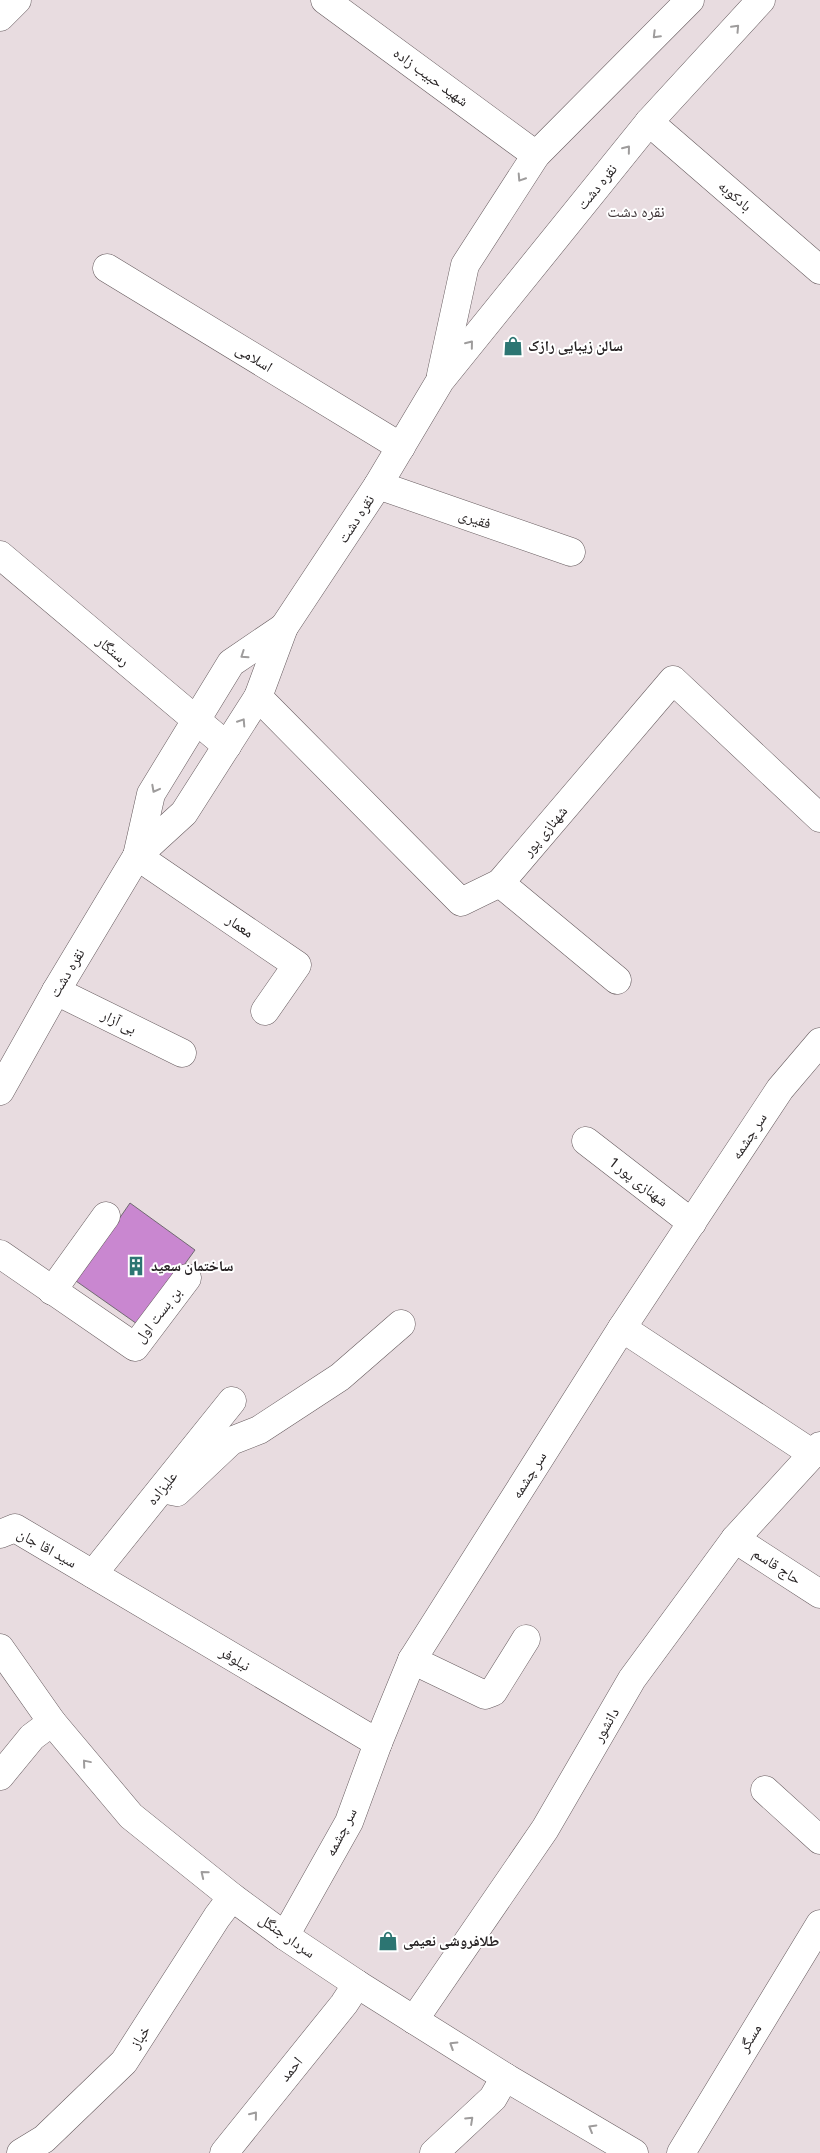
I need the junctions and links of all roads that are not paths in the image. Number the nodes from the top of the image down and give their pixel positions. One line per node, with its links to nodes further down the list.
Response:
1 (16, 0): 5 (street)
2 (325, 0): 7 (street, شهید حبیب زاده)
3 (690, 0): 7 (street, نقره دشت, one-way to 7)
4 (761, 0): 6 (street, نقره دشت, one-way to 4)
5 (0, 17)
6 (649, 122): 9 (street, بادکوبه); 10 (street, نقره دشت, one-way to 6)
7 (536, 155): 10 (street, نقره دشت, one-way to 10)
8 (107, 268): 11 (street, اسلامی)
9 (820, 270)
10 (440, 381): 11 (street, نقره دشت)
11 (401, 447): 12 (street, نقره دشت)
12 (378, 485): 13 (street, فقیری); 15 (street, نقره دشت)
13 (571, 552)
14 (0, 555): 17 (street, رستگار)
15 (284, 628): 16 (street, نقره دشت); 17 (street, نقره دشت, one-way to 17)
16 (258, 697): 18 (street, نقره دشت, one-way to 16); 21 (street, شهنازی پور)
17 (196, 721): 18 (street, رستگار); 20 (street, نقره دشت, one-way to 20)
18 (226, 746): 20 (street, نقره دشت)
19 (820, 818): 21 (street, شهنازی پور)
20 (137, 856): 23 (street, نقره دشت); 24 (street, معمار)
21 (500, 883): 22 (street)
22 (617, 980)
23 (56, 991): 26 (street, بی آزار); 27 (street, نقره دشت)
24 (265, 1010)
25 (820, 1042): 30 (street, سر چشمه)
26 (182, 1053)
27 (0, 1091)
28 (586, 1141): 30 (street, شهنازی پور 1)
29 (106, 1216): 33 (street)
30 (692, 1223): 35 (street, سر چشمه)
31 (0, 1254): 33 (street, بن بست اول)
32 (187, 1278): 33 (street, بن بست اول)
33 (52, 1291)
34 (401, 1324): 38 (street)
35 (622, 1328): 37 (street); 45 (street, سر چشمه)
36 (232, 1401): 38 (street, علیزاده)
37 (817, 1450): 40 (street, دانشور)
38 (162, 1489): 41 (street, علیزاده)
39 (0, 1534): 41 (street, سید اقا جان)
40 (735, 1539): 42 (street, حاج قاسم); 55 (street, دانشور)
41 (93, 1574): 47 (street, نیلوفر)
42 (820, 1594)
43 (526, 1639): 45 (street)
44 (0, 1648): 46 (street, سردار جنگل)
45 (412, 1660): 47 (street, سر چشمه)
46 (52, 1722): 48 (street); 51 (street, سردار جنگل, one-way to 46)
47 (378, 1743): 53 (street, سر چشمه)
48 (0, 1776)
49 (765, 1790): 50 (street)
50 (820, 1840)
51 (232, 1897): 53 (street, سردار جنگل); 57 (street, خباز)
52 (820, 1924): 61 (street, مسگر)
53 (285, 1936): 54 (street, سردار جنگل)
54 (357, 1984): 55 (street, سردار جنگل); 58 (street, احمد, one-way to 54)
55 (414, 2020): 56 (street, سردار جنگل, one-way to 55)
56 (506, 2077): 59 (street, one-way to 56); 60 (street, سردار جنگل, one-way to 56)
57 (21, 2153)
58 (224, 2153)
59 (434, 2153)
60 (634, 2153)
61 (680, 2153)

